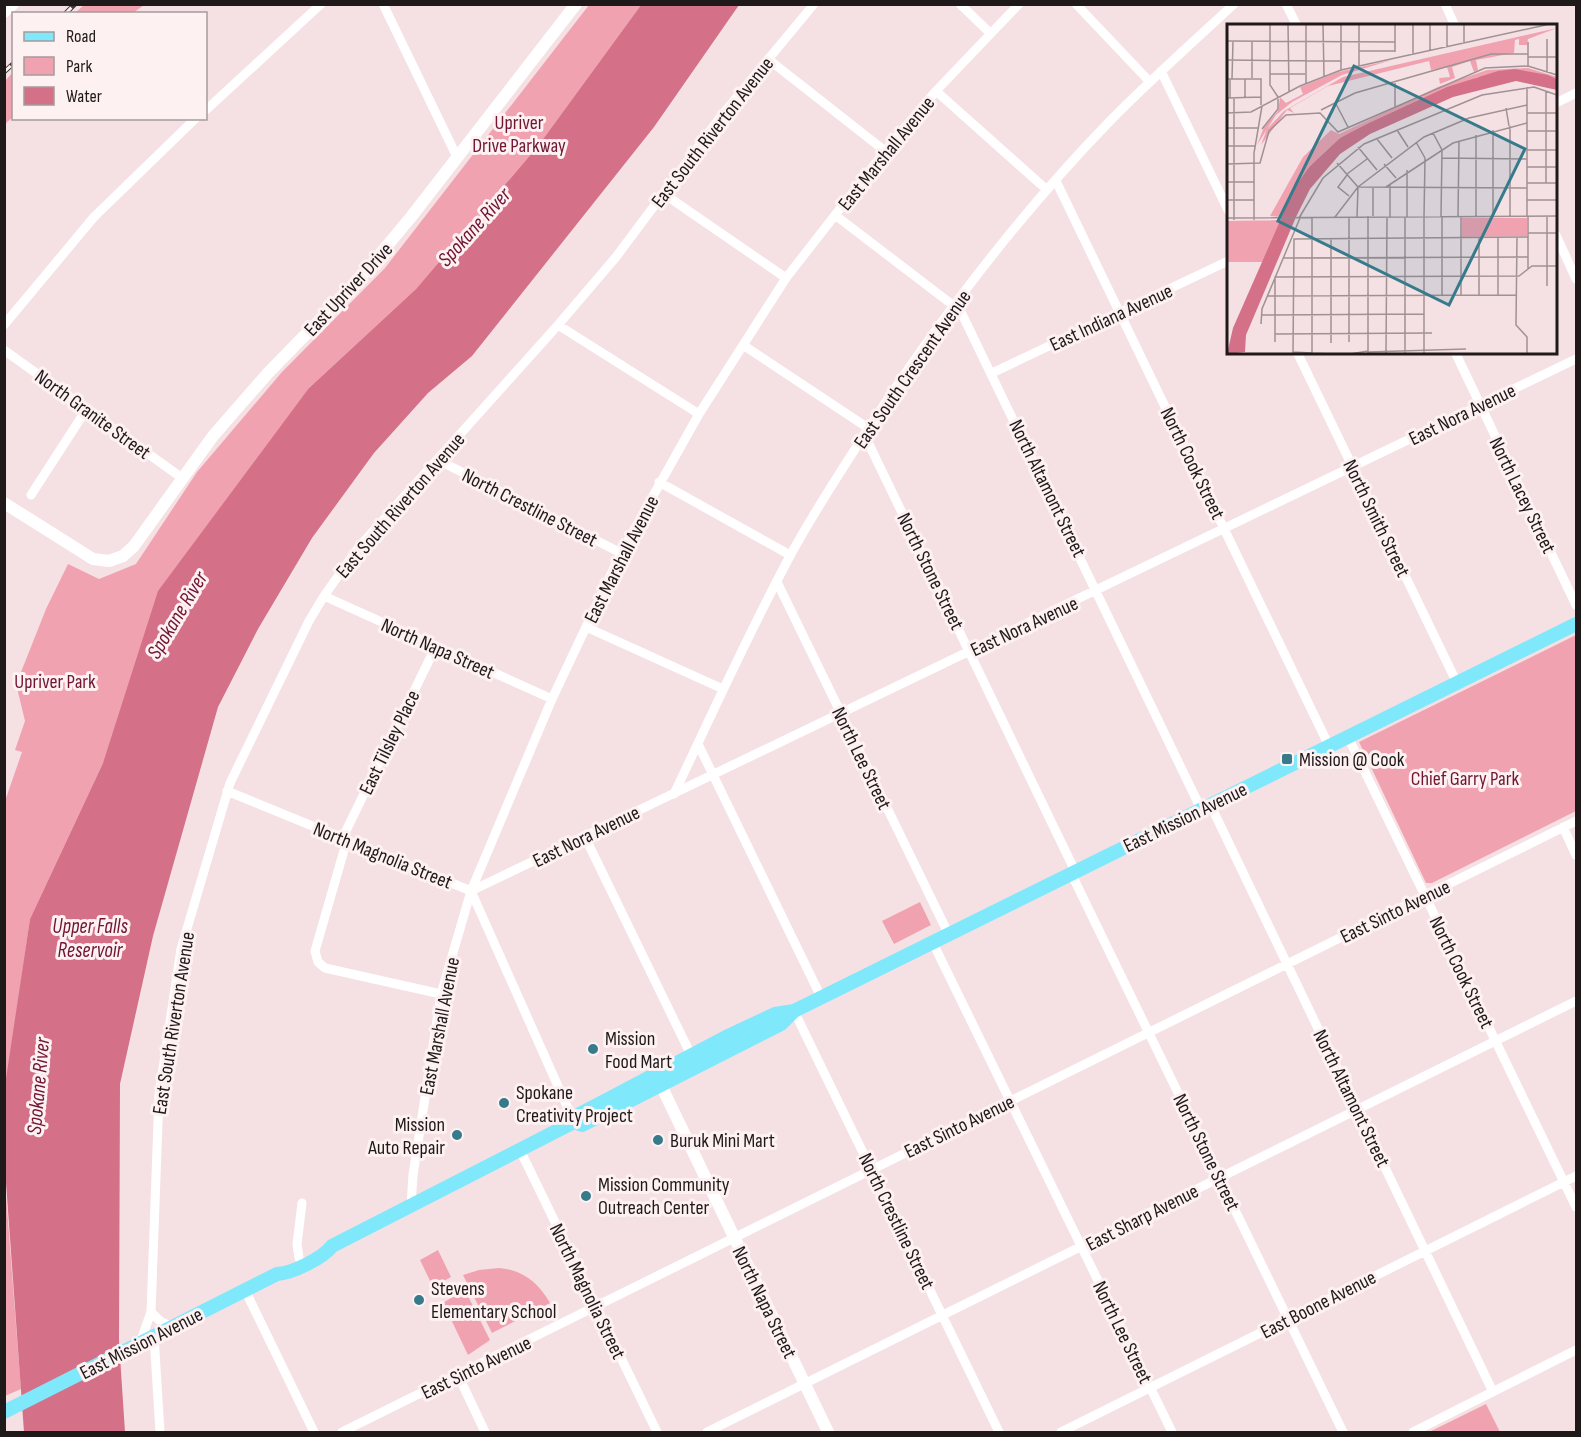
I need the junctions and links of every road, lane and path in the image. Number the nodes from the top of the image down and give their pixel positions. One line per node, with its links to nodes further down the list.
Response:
1 (13, 4): 12 (street)
2 (321, 4): 22 (street)
3 (383, 4): 25 (street)
4 (576, 4): 25 (street, East Upriver Drive)
5 (814, 4): 16 (street, East South Riverton Avenue)
6 (960, 4): 15 (street)
7 (1018, 4): 15 (street, East Marshall Avenue)
8 (1076, 4): 18 (street)
9 (1234, 4): 17 (street, East South Crescent Avenue)
10 (1286, 4): 13 (street)
11 (1444, 4): 14 (street)
12 (4, 12)
13 (1295, 24)
14 (1454, 24)
15 (990, 33): 19 (street, East Marshall Avenue)
16 (768, 59): 24 (street); 28 (street, East South Riverton Avenue)
17 (1161, 71): 18 (street, East South Crescent Avenue); 29 (street)
18 (1150, 82): 26 (street, East South Crescent Avenue)
19 (936, 91): 24 (street, East Marshall Avenue); 27 (street)
20 (1576, 93): 21 (street)
21 (1557, 102)
22 (207, 109)
23 (194, 120): 37 (street)
24 (885, 152): 30 (street, East Marshall Avenue)
25 (457, 157): 51 (street, East Upriver Drive)
26 (1056, 181): 27 (street, East South Crescent Avenue); 36 (street, North Cook Street)
27 (1047, 190): 35 (street, East South Crescent Avenue)
28 (664, 194): 33 (street); 38 (street, East South Riverton Avenue)
29 (1227, 208)
30 (835, 216): 33 (street, East Marshall Avenue); 35 (street, North Altamont Street)
31 (1557, 237): 34 (street)
32 (1227, 261): 36 (street, East Indiana Avenue)
33 (786, 278): 39 (street, East Marshall Avenue)
34 (1576, 279)
35 (954, 306): 44 (street, North Altamont Street); 48 (street, East South Crescent Avenue)
36 (1121, 313): 44 (street, East Indiana Avenue); 55 (street, North Cook Street)
37 (4, 325)
38 (558, 326): 47 (street); 49 (street, East South Riverton Avenue)
39 (743, 345): 47 (street, East Marshall Avenue); 48 (street)
40 (4, 350): 46 (street, North Granite Street)
41 (1299, 354): 50 (street, North Smith Street)
42 (1456, 354): 45 (street, North Lacey Street)
43 (1576, 359): 45 (street, East Nora Avenue)
44 (993, 373): 59 (street, North Altamont Street)
45 (1480, 406): 50 (street, East Nora Avenue); 61 (street, North Lacey Street)
46 (86, 410): 51 (street, North Granite Street); 53 (street)
47 (699, 414): 52 (street, East Marshall Avenue)
48 (866, 431): 57 (street, East South Crescent Avenue); 65 (street, North Stone Street)
49 (438, 460): 56 (street, North Crestline Street); 60 (street, East South Riverton Avenue)
50 (1353, 466): 55 (street, East Nora Avenue); 66 (street, North Smith Street)
51 (182, 478): 54 (street, East Upriver Drive)
52 (659, 482): 56 (street, East Marshall Avenue); 57 (street)
53 (31, 495)
54 (4, 503)
55 (1224, 528): 59 (street, East Nora Avenue); 72 (street, North Cook Street)
56 (621, 553): 63 (street, East Marshall Avenue)
57 (790, 555): 58 (street, East South Crescent Avenue)
58 (777, 582): 67 (street, East South Crescent Avenue); 69 (street, North Lee Street)
59 (1097, 591): 65 (street, East Nora Avenue); 76 (street, North Altamont Street)
60 (324, 596): 64 (street, North Napa Street); 74 (street, East South Riverton Avenue)
61 (1576, 605)
62 (1576, 624): 66 (main road, East Mission Avenue)
63 (586, 627): 67 (street); 68 (street, East Marshall Avenue)
64 (436, 646): 68 (street, North Napa Street); 80 (street, East Tilsley Place)
65 (969, 651): 69 (street, East Nora Avenue); 82 (street, North Stone Street)
66 (1456, 683): 70 (main road, East Mission Avenue)
67 (723, 689): 71 (street, East South Crescent Avenue)
68 (552, 699): 83 (street, East Marshall Avenue)
69 (840, 714): 73 (street, East Nora Avenue); 85 (street, North Lee Street)
70 (1348, 737): 72 (main road, East Mission Avenue); 84 (street, North Cook Street)
71 (698, 744): 73 (street); 75 (street, East South Crescent Avenue)
72 (1329, 746): 76 (main road, East Mission Avenue)
73 (713, 776): 75 (street, East Nora Avenue); 89 (street)
74 (227, 791): 80 (street, North Magnolia Street); 115 (street, East South Riverton Avenue)
75 (674, 794): 79 (street, East Nora Avenue)
76 (1206, 806): 82 (main road, East Mission Avenue); 87 (street, North Altamont Street)
77 (1576, 821): 78 (street, East Sinto Avenue)
78 (1563, 827): 81 (street); 84 (street, East Sinto Avenue)
79 (585, 837): 83 (street, East Nora Avenue); 94 (street)
80 (345, 839): 83 (street, North Magnolia Street); 88 (street, East Tilsley Place)
81 (1576, 855)
82 (1073, 872): 85 (main road, East Mission Avenue); 92 (street, North Stone Street)
83 (471, 891): 88 (street, East Marshall Avenue); 98 (street, North Magnolia Street)
84 (1425, 896): 87 (street, East Sinto Avenue); 93 (street, North Cook Street)
85 (948, 933): 86 (main road, East Mission Avenue)
86 (932, 941): 89 (main road, East Mission Avenue); 96 (street, North Lee Street)
87 (1287, 963): 92 (street, East Sinto Avenue); 97 (street, North Altamont Street)
88 (441, 994): 105 (street, East Marshall Avenue)
89 (820, 997): 91 (main road, East Mission Avenue)
90 (1576, 1001): 93 (street, East Sharp Avenue)
91 (795, 1011): 94 (main road, East Mission Avenue); 95 (main road, East Mission Avenue); 100 (street, North Crestline Street)
92 (1149, 1033): 96 (street, East Sinto Avenue); 102 (street, North Stone Street)
93 (1496, 1041): 97 (street, East Sharp Avenue); 103 (street, North Cook Street)
94 (691, 1055): 95 (main road, East Mission Avenue)
95 (658, 1080): 98 (main road, East Mission Avenue); 107 (street, North Napa Street)
96 (1011, 1101): 100 (street, East Sinto Avenue); 109 (street, North Lee Street)
97 (1357, 1109): 102 (street, East Sharp Avenue); 110 (street, North Altamont Street)
98 (574, 1122): 99 (main road, East Mission Avenue)
99 (520, 1150): 105 (main road, East Mission Avenue); 114 (street, North Magnolia Street)
100 (872, 1169): 107 (street, East Sinto Avenue); 116 (street, North Crestline Street)
101 (1576, 1176): 103 (street, East Boone Avenue)
102 (1220, 1178): 109 (street, East Sharp Avenue); 117 (street, North Stone Street)
103 (1564, 1182): 106 (street, North Cook Street); 110 (street, East Boone Avenue)
104 (302, 1203): 111 (street)
105 (411, 1205): 108 (main road, East Mission Avenue)
106 (1576, 1207)
107 (734, 1239): 114 (street, East Sinto Avenue); 123 (street, North Napa Street)
108 (332, 1246): 111 (main road, East Mission Avenue); 112 (main road, East Mission Avenue)
109 (1081, 1247): 116 (street, East Sharp Avenue); 124 (street, North Lee Street)
110 (1426, 1250): 117 (street, East Boone Avenue); 125 (street, North Altamont Street)
111 (299, 1258): 112 (main road, East Mission Avenue)
112 (277, 1274): 113 (main road, East Mission Avenue)
113 (245, 1290): 118 (main road, East Mission Avenue); 128 (street)
114 (596, 1307): 122 (street, East Sinto Avenue); 131 (street, North Magnolia Street)
115 (151, 1312): 118 (street); 120 (street, East South Riverton Avenue)
116 (943, 1316): 123 (street, East Sharp Avenue); 134 (street, North Crestline Street)
117 (1288, 1319): 124 (street, East Boone Avenue); 137 (street, North Stone Street)
118 (172, 1327): 119 (main road, East Mission Avenue)
119 (154, 1336): 120 (main road, East Mission Avenue); 127 (street)
120 (139, 1344): 126 (main road, East Mission Avenue)
121 (1576, 1350): 125 (street)
122 (458, 1375): 129 (street, East Sinto Avenue); 130 (street)
123 (805, 1384): 132 (street, East Sharp Avenue); 133 (street, North Napa Street)
124 (1151, 1389): 135 (street, East Boone Avenue); 136 (street, North Lee Street)
125 (1493, 1392): 138 (street)
126 (4, 1412)
127 (160, 1432)
128 (314, 1432)
129 (342, 1432)
130 (485, 1432)
131 (657, 1432)
132 (707, 1432)
133 (828, 1432)
134 (999, 1432)
135 (1061, 1432)
136 (1172, 1432)
137 (1343, 1432)
138 (1413, 1432)

